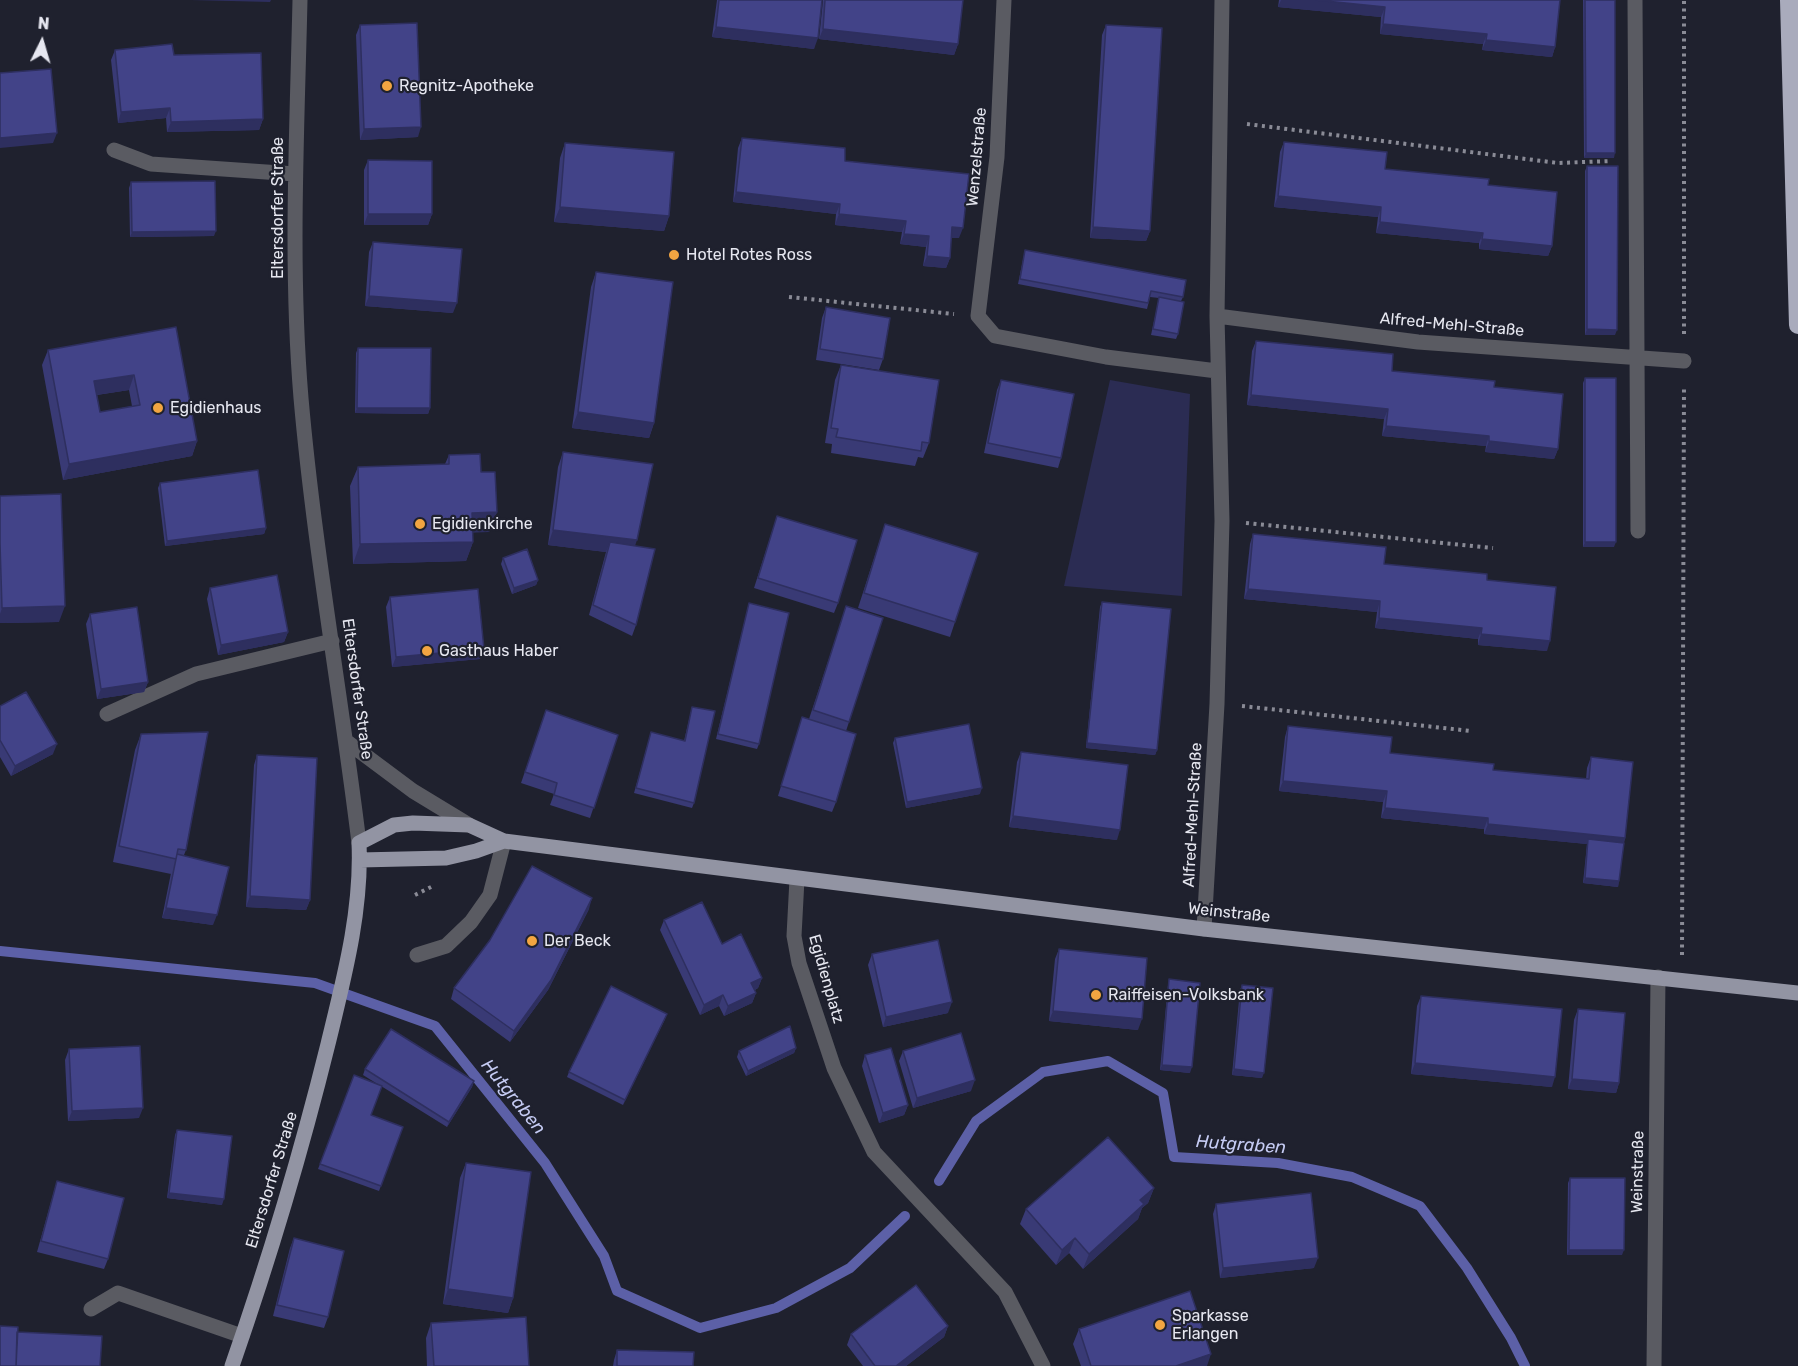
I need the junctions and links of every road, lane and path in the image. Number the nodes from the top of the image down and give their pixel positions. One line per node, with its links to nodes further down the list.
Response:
1 (300, 0): 10 (street, Eltersdorfer Straße)
2 (1004, 0): 12 (street, Wenzelstraße)
3 (1222, 0): 7 (street, Alfred-Mehl-Straße)
4 (1635, 0): 9 (street)
5 (1684, 0): 16 (path)
6 (1789, 0): 14 (highway)
7 (1219, 120): 9 (path); 13 (street, Alfred-Mehl-Straße)
8 (114, 150): 10 (street)
9 (1636, 160): 15 (street)
10 (295, 174): 21 (street, Eltersdorfer Straße)
11 (789, 297): 12 (path)
12 (978, 316): 17 (street)
13 (1217, 316): 15 (street, Alfred-Mehl-Straße); 17 (street, Alfred-Mehl-Straße)
14 (1798, 325)
15 (1637, 357): 16 (street, Alfred-Mehl-Straße); 19 (street)
16 (1684, 361): 34 (path)
17 (1217, 371): 18 (street, Alfred-Mehl-Straße)
18 (1222, 521): 20 (path); 22 (street, Alfred-Mehl-Straße)
19 (1638, 531)
20 (1493, 548)
21 (332, 641): 23 (street); 25 (street, Eltersdorfer Straße)
22 (1217, 704): 24 (path); 31 (street, Alfred-Mehl-Straße)
23 (107, 714)
24 (1471, 731)
25 (346, 741): 26 (street); 28 (street, Eltersdorfer Straße)
26 (469, 825): 27 (main road); 28 (main road)
27 (504, 841): 29 (main road); 30 (main road); 32 (street)
28 (359, 843): 29 (main road, Eltersdorfer Straße)
29 (360, 860): 37 (main road, Eltersdorfer Straße)
30 (797, 879): 31 (main road, Weinstraße); 39 (street, Egidienplatz)
31 (1204, 928): 33 (main road, Weinstraße)
32 (417, 955)
33 (1658, 978): 34 (main road, Weinstraße); 40 (street, Weinstraße)
34 (1682, 980): 35 (main road, Weinstraße)
35 (1798, 993)
36 (91, 1309): 37 (street)
37 (242, 1336): 38 (main road, Eltersdorfer Straße)
38 (232, 1366)
39 (1043, 1366)
40 (1654, 1366)

